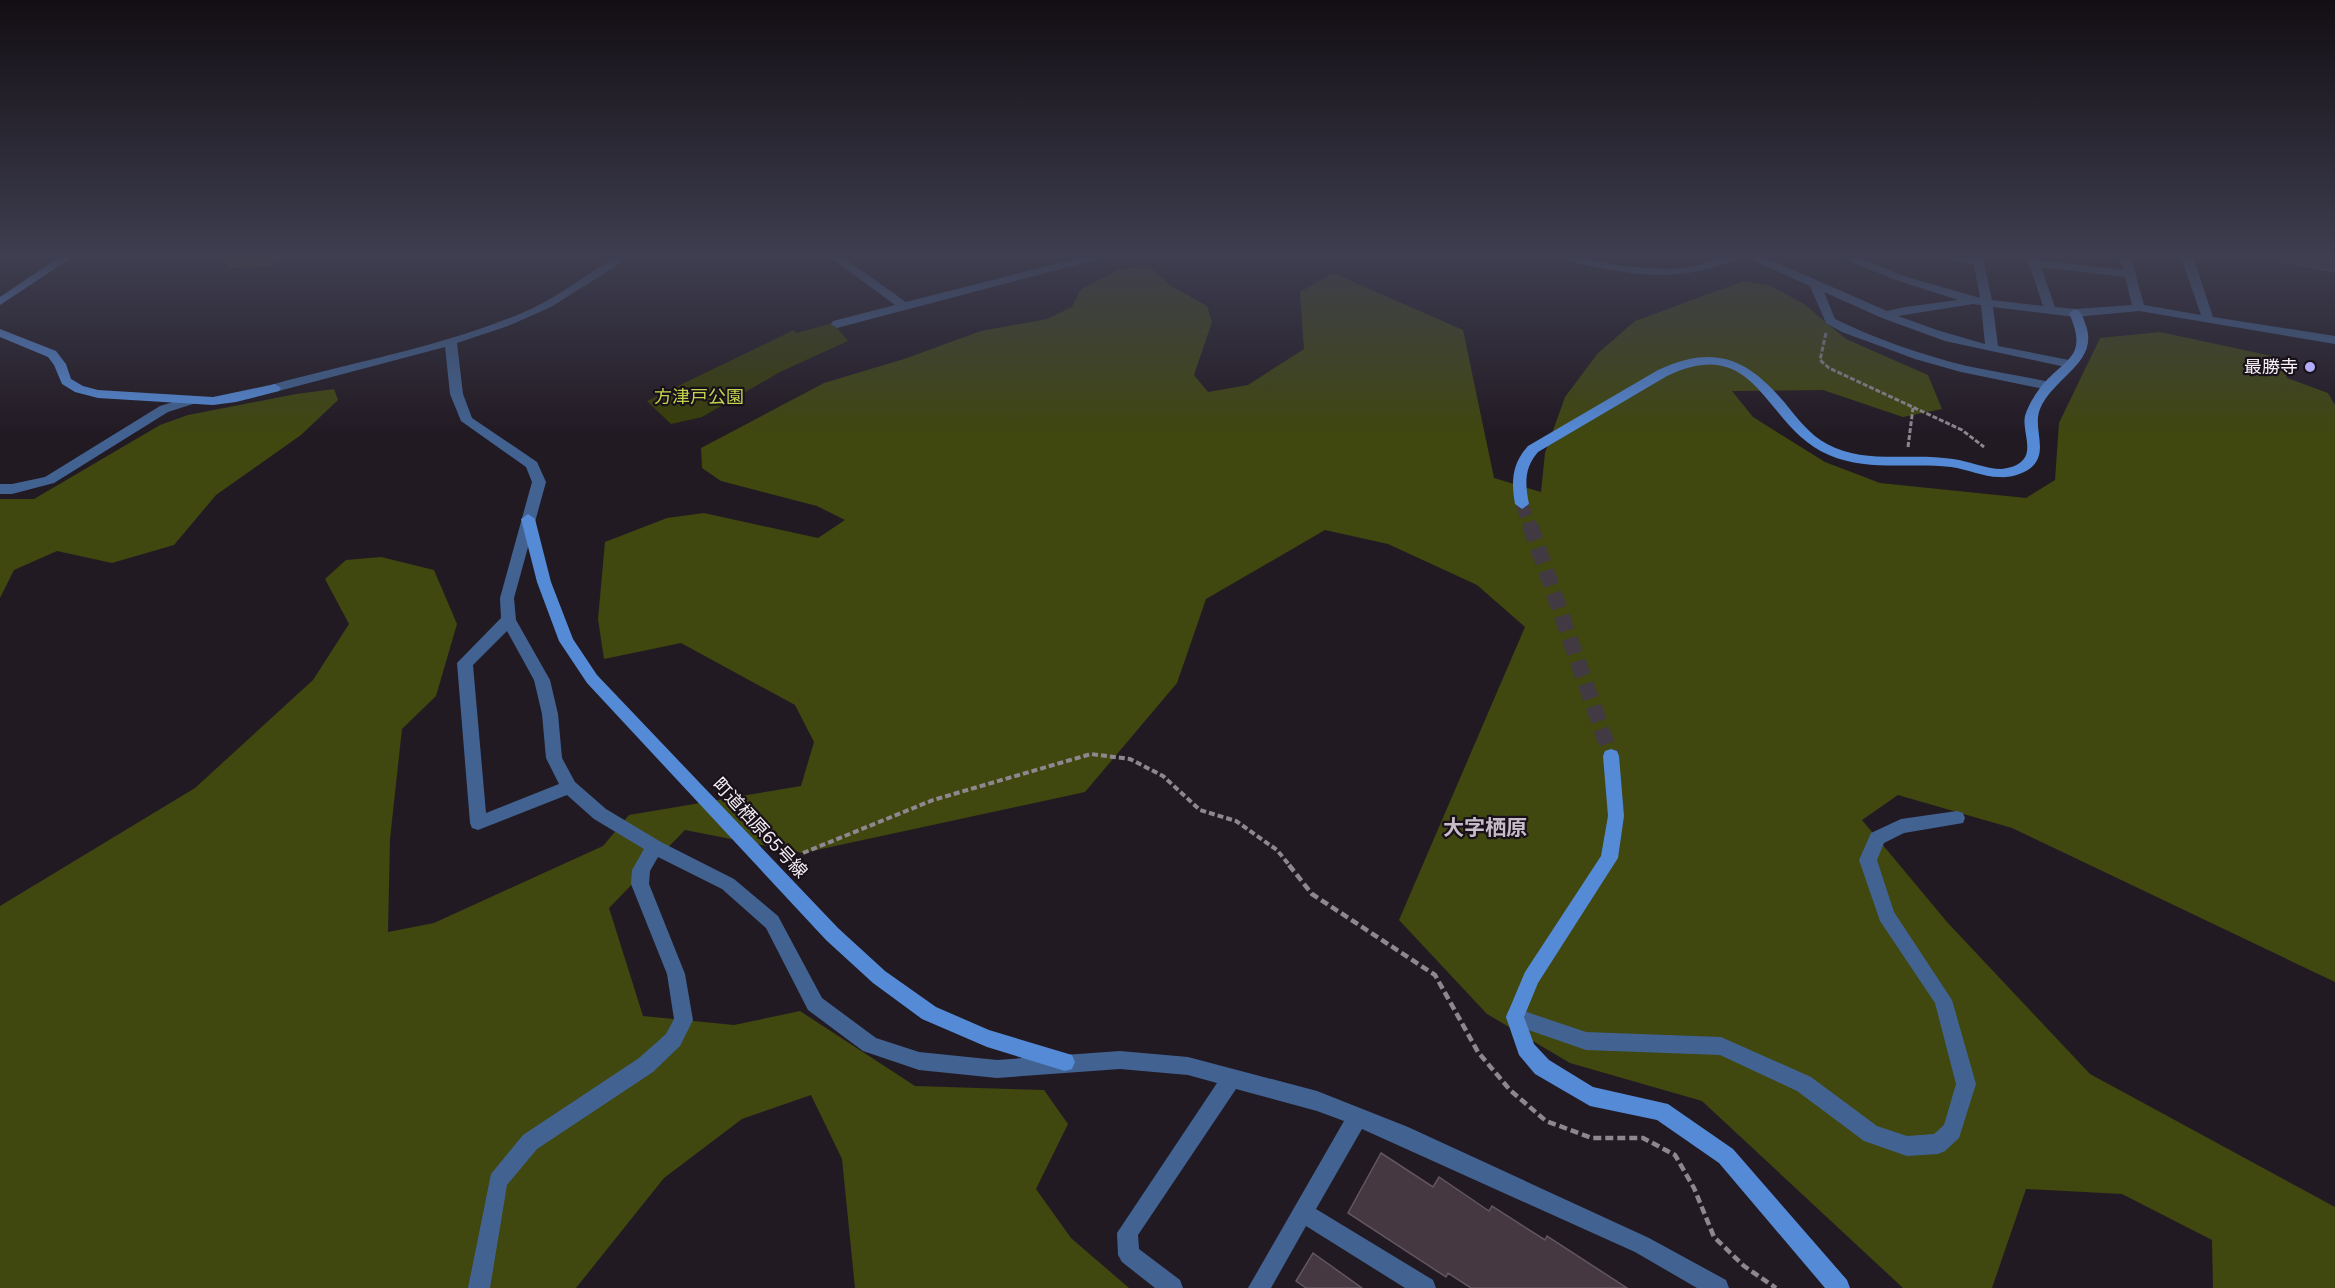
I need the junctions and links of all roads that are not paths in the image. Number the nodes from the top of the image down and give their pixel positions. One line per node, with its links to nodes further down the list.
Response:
1 (523, 314): 14 (street)
2 (874, 314): 11 (street)
3 (1827, 314): 17 (street)
4 (1890, 314): 9 (street)
5 (1988, 314): 15 (street)
6 (2075, 314): 16 (street)
7 (2181, 314): 10 (street)
8 (2207, 314): 10 (street)
9 (1887, 315): 15 (street)
10 (2208, 318): 13 (street)
11 (837, 324)
12 (0, 333): 18 (street)
13 (2333, 342)
14 (451, 343): 18 (street); 21 (street)
15 (1992, 349): 16 (street)
16 (2070, 364): 17 (street)
17 (2049, 386): 20 (street)
18 (192, 400): 19 (street)
19 (0, 489)
20 (1522, 504)
21 (528, 519): 22 (street); 28 (street, 町道栖原65号線)
22 (509, 620): 24 (street); 24 (street)
23 (1611, 756): 27 (street)
24 (569, 787): 26 (street)
25 (1956, 818): 27 (street)
26 (656, 847): 28 (street); 32 (street)
27 (1515, 1017): 37 (street)
28 (1065, 1062): 29 (street)
29 (1232, 1078): 30 (street); 33 (street)
30 (1358, 1117): 31 (street); 36 (street)
31 (1303, 1212): 34 (street); 35 (street)
32 (478, 1288)
33 (1172, 1288)
34 (1259, 1288)
35 (1425, 1288)
36 (1718, 1288)
37 (1839, 1288)

